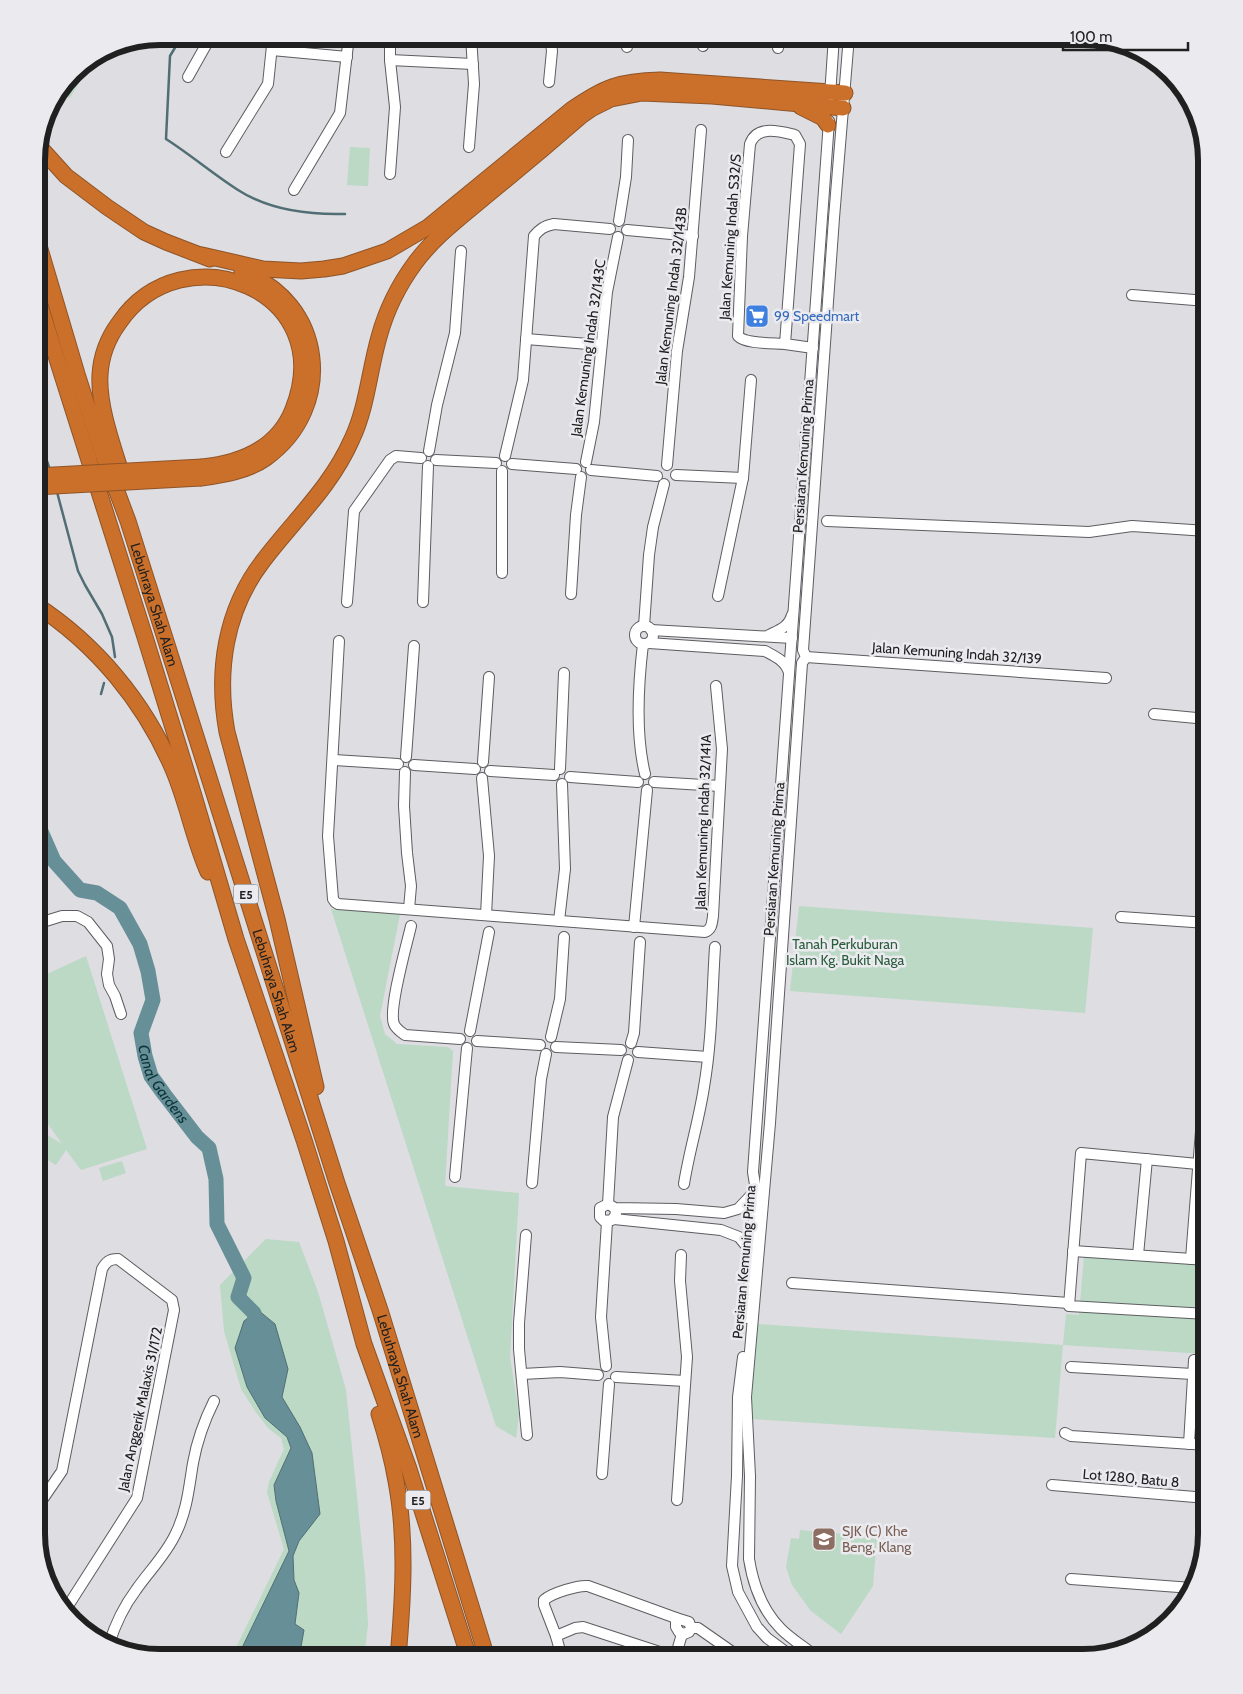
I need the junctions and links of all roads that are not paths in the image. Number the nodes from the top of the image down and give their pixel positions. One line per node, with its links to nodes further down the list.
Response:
1 (207, 45): 13 (street)
2 (272, 45): 9 (street)
3 (348, 45): 10 (street)
4 (390, 45): 11 (street)
5 (471, 45): 12 (street)
6 (551, 45): 14 (street)
7 (834, 45): 15 (street, Persiaran Kemuning Prima)
8 (847, 45): 15 (street, Persiaran Kemuning Prima)
9 (272, 50): 10 (street); 21 (street)
10 (347, 57): 24 (street)
11 (390, 60): 12 (street); 23 (street)
12 (474, 64): 20 (street)
13 (188, 77)
14 (549, 82)
15 (837, 100): 16 (highway); 17 (street, Persiaran Kemuning Prima); 31 (highway); 71 (street, Persiaran Kemuning Prima)
16 (794, 103): 17 (highway); 121 (highway)
17 (828, 125): 39 (street, Persiaran Kemuning Prima)
18 (701, 130): 28 (street, Jalan Kemuning Indah 32/143B)
19 (628, 140): 25 (street)
20 (469, 147)
21 (226, 152)
22 (45, 153): 31 (highway)
23 (390, 174)
24 (294, 190)
25 (619, 221): 26 (street); 27 (street)
26 (610, 229): 29 (street); 36 (street)
27 (626, 230): 28 (street); 29 (street)
28 (693, 236): 45 (street, Jalan Kemuning Indah 32/143B)
29 (618, 237): 38 (street, Jalan Kemuning Indah 32/143C)
30 (461, 250): 41 (street)
31 (202, 255): 48 (highway)
32 (45, 269): 55 (highway, Lebuhraya Shah Alam / E5)
33 (1132, 295): 34 (street)
34 (1198, 300)
35 (45, 324): 101 (highway, Lebuhraya Shah Alam / E5)
36 (526, 339): 38 (street); 42 (street)
37 (785, 344): 37 (street, Jalan Kemuning Indah S32/S); 39 (street, Jalan Kemuning Indah S32/S)
38 (601, 345): 46 (street, Jalan Kemuning Indah 32/143C)
39 (813, 348): 63 (street, Persiaran Kemuning Prima)
40 (751, 380): 52 (street)
41 (425, 454): 43 (street); 61 (street)
42 (505, 456): 44 (street); 47 (street)
43 (432, 463): 47 (street); 62 (street)
44 (512, 464): 47 (street); 49 (street)
45 (667, 465): 50 (street); 53 (street)
46 (588, 466): 49 (street); 53 (street)
47 (499, 467): 58 (street)
48 (202, 473): 51 (highway, bridge); 54 (highway, bridge); 55 (highway)
49 (578, 473): 59 (street)
50 (676, 475): 52 (street); 53 (street)
51 (45, 476)
52 (743, 478): 60 (street)
53 (660, 480): 65 (street)
54 (45, 486)
55 (128, 520): 121 (highway, Lebuhraya Shah Alam / E5)
56 (827, 520): 57 (street)
57 (1198, 530)
58 (502, 573)
59 (571, 594)
60 (718, 596)
61 (347, 602)
62 (423, 602)
63 (794, 608): 66 (street); 67 (street, Persiaran Kemuning Prima)
64 (45, 611): 101 (highway)
65 (647, 628): 66 (street); 69 (street); 69 (street)
66 (768, 636): 67 (street)
67 (792, 638): 71 (street); 76 (street, Persiaran Kemuning Prima)
68 (340, 641): 80 (street)
69 (646, 644): 76 (street); 86 (street)
70 (414, 646): 79 (street)
71 (804, 660): 74 (street, Jalan Kemuning Indah 32/139); 153 (street, Persiaran Kemuning Prima)
72 (564, 673): 84 (street)
73 (489, 677): 82 (street)
74 (1106, 678)
75 (716, 686): 89 (street, Jalan Kemuning Indah 32/141A)
76 (788, 687): 124 (street, Persiaran Kemuning Prima)
77 (1154, 714): 78 (street)
78 (1198, 718)
79 (406, 757): 81 (street); 83 (street)
80 (334, 760): 83 (street); 91 (street)
81 (414, 765): 82 (street); 83 (street)
82 (479, 766): 85 (street)
83 (402, 768): 91 (street)
84 (557, 772): 85 (street); 87 (street)
85 (486, 774): 92 (street)
86 (641, 778): 87 (street); 88 (street); 90 (street)
87 (566, 780): 95 (street)
88 (654, 782): 89 (street); 90 (street)
89 (720, 786): 98 (street, Jalan Kemuning Indah 32/141A)
90 (646, 790): 98 (street)
91 (409, 909): 92 (street)
92 (486, 915): 95 (street)
93 (1121, 918): 96 (street)
94 (45, 921): 104 (street)
95 (559, 921): 98 (street)
96 (1198, 922)
97 (411, 926): 107 (street)
98 (634, 927)
99 (489, 932): 105 (street)
100 (564, 937): 106 (street)
101 (236, 939): 138 (highway, Lebuhraya Shah Alam / E5)
102 (640, 942): 109 (street)
103 (715, 947): 116 (street)
104 (121, 1014)
105 (470, 1031): 107 (street); 108 (street)
106 (551, 1038): 110 (street); 111 (street)
107 (460, 1039): 112 (street)
108 (477, 1041): 110 (street); 112 (street)
109 (631, 1043): 113 (street); 114 (street)
110 (540, 1045): 115 (street)
111 (556, 1047): 113 (street); 115 (street)
112 (467, 1048): 120 (street)
113 (621, 1050): 117 (street)
114 (638, 1052): 116 (street); 117 (street)
115 (546, 1054): 122 (street)
116 (708, 1057): 123 (street)
117 (628, 1060): 126 (street)
118 (1147, 1159): 119 (street); 129 (street); 131 (street)
119 (1198, 1164): 132 (street)
120 (455, 1177)
121 (337, 1183): 167 (highway, Lebuhraya Shah Alam / E5)
122 (532, 1183)
123 (684, 1184)
124 (756, 1191): 125 (street); 134 (street, Persiaran Kemuning Prima)
125 (698, 1212): 126 (street); 127 (street)
126 (611, 1213): 127 (street); 140 (street)
127 (697, 1227): 134 (street)
128 (526, 1235): 142 (street)
129 (1073, 1251): 131 (street); 136 (street)
130 (681, 1255): 145 (street)
131 (1138, 1255): 132 (street)
132 (1191, 1259): 133 (street)
133 (1198, 1259)
134 (750, 1267): 152 (street, Persiaran Kemuning Prima)
135 (792, 1283): 136 (street)
136 (1069, 1303): 137 (street)
137 (1198, 1313)
138 (364, 1344): 165 (highway); 166 (highway, Lebuhraya Shah Alam / E5)
139 (1194, 1360): 143 (street)
140 (606, 1366): 144 (street); 146 (street)
141 (1071, 1367): 143 (street)
142 (522, 1374): 144 (street); 149 (street)
143 (1193, 1374): 150 (street)
144 (598, 1375): 146 (street)
145 (684, 1380): 146 (street); 158 (street)
146 (612, 1381): 154 (street)
147 (214, 1401): 164 (street)
148 (1065, 1433): 150 (street)
149 (526, 1435)
150 (1189, 1444): 151 (street)
151 (1198, 1444)
152 (737, 1461): 153 (street); 172 (street, Persiaran Kemuning Prima)
153 (749, 1461): 173 (street, Persiaran Kemuning Prima)
154 (602, 1474)
155 (1052, 1485): 157 (street, Lot 1280, Batu 8)
156 (45, 1496): 161 (street, Jalan Anggerik Malaxis 31/172)
157 (1198, 1497)
158 (677, 1500)
159 (1071, 1579): 160 (street)
160 (1185, 1587)
161 (69, 1604)
162 (686, 1631): 163 (street); 170 (street); 171 (street)
163 (556, 1636): 168 (street); 169 (street)
164 (111, 1638)
165 (399, 1649)
166 (466, 1649)
167 (484, 1649)
168 (560, 1649)
169 (648, 1649)
170 (679, 1649)
171 (728, 1649)
172 (782, 1649)
173 (807, 1649)

